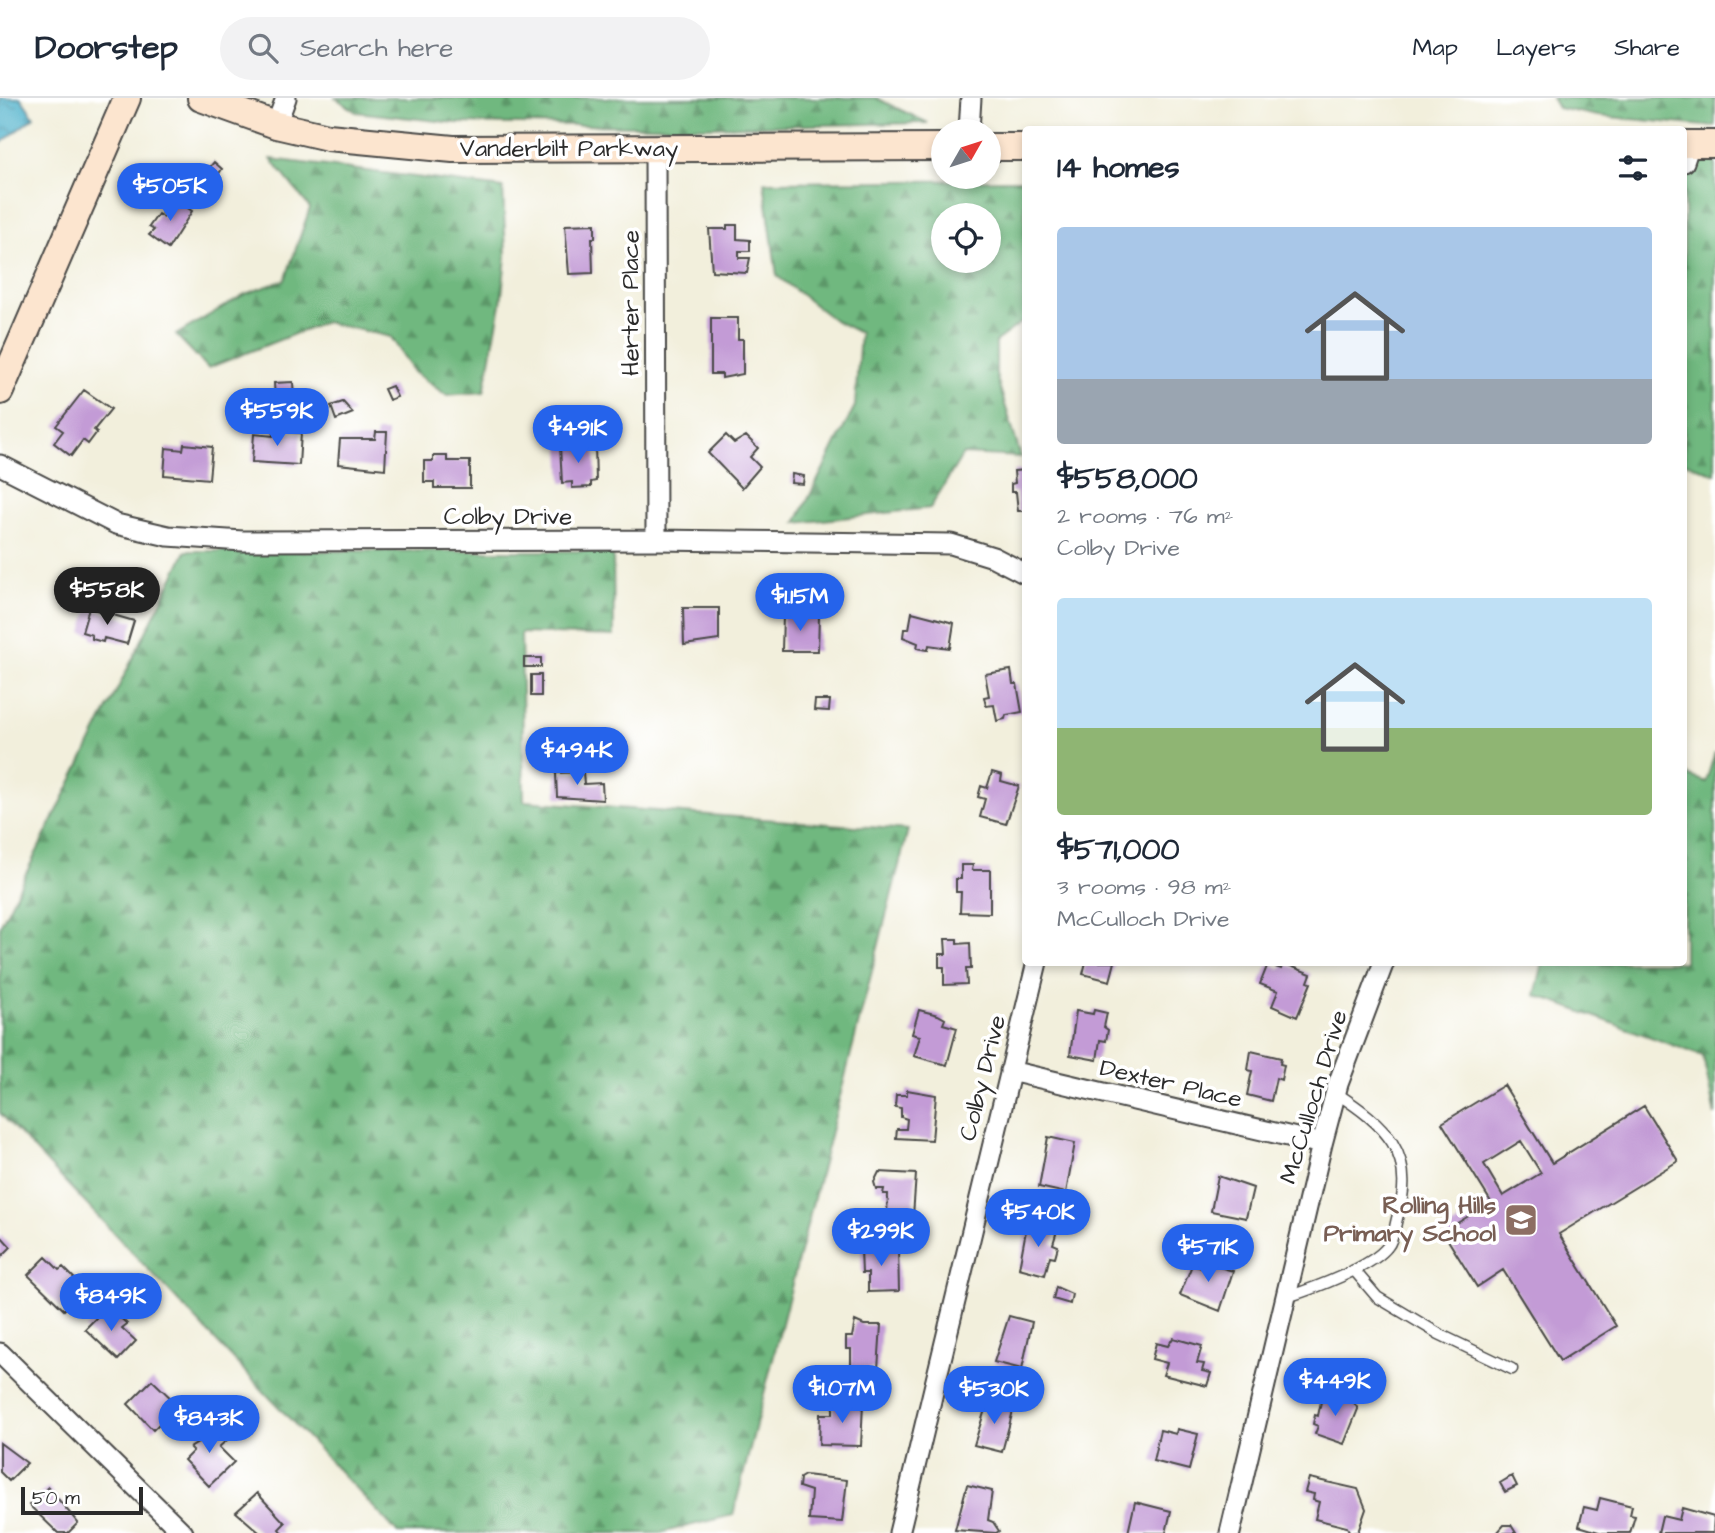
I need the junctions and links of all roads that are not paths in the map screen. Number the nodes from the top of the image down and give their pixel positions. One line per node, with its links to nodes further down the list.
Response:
1 (127, 98): 11 (main road)
2 (201, 98): 6 (main road, Vanderbilt Parkway)
3 (286, 98): 6 (street)
4 (971, 98): 5 (street)
5 (970, 119)
6 (276, 125): 10 (main road, Vanderbilt Parkway)
7 (931, 147): 10 (main road, Vanderbilt Parkway)
8 (1001, 147): 9 (main road)
9 (1022, 147)
10 (655, 149): 13 (street, Herter Place)
11 (0, 391)
12 (0, 465): 13 (street, Colby Drive)
13 (656, 540): 14 (street, Colby Drive)
14 (1022, 572)
15 (1036, 966): 17 (street, Colby Drive)
16 (1383, 966): 18 (street, McCulloch Drive)
17 (1010, 1072): 19 (street, Dexter Place); 25 (street, Colby Drive)
18 (1336, 1093): 19 (street, McCulloch Drive); 20 (lane)
19 (1322, 1144): 21 (street, McCulloch Drive)
20 (1354, 1270): 21 (lane); 23 (lane)
21 (1287, 1297): 26 (street, McCulloch Drive)
22 (0, 1353): 24 (street)
23 (1512, 1369)
24 (183, 1533)
25 (899, 1533)
26 (1230, 1533)

